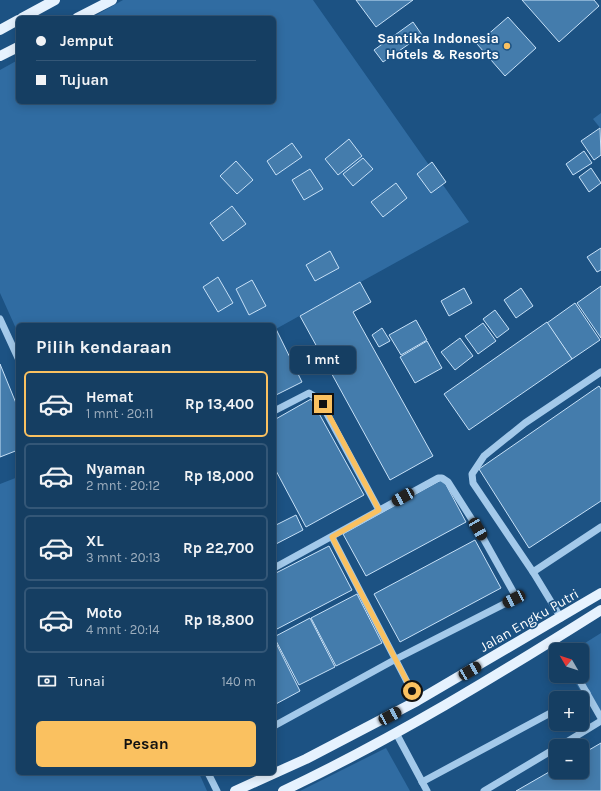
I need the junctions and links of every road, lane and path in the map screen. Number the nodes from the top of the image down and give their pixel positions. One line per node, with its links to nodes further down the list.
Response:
1 (55, 0): 3 (main road)
2 (112, 0): 4 (main road)
3 (26, 16)
4 (80, 16)
5 (16, 21): 6 (main road)
6 (0, 30)
7 (16, 48): 8 (main road)
8 (0, 56)
9 (0, 319): 10 (street)
10 (16, 354)
11 (601, 372): 17 (street)
12 (276, 410): 13 (street)
13 (379, 510): 15 (street); 23 (street)
14 (601, 527): 17 (street)
15 (332, 537): 16 (street); 23 (street)
16 (276, 567)
17 (533, 572): 20 (street)
18 (601, 593): 20 (main road, Jalan Engku Putri)
19 (601, 610): 21 (main road, Jalan Engku Putri)
20 (561, 618): 25 (main road, Jalan Engku Putri)
21 (554, 640): 22 (street); 30 (main road, Jalan Engku Putri)
22 (556, 643)
23 (396, 658): 25 (street); 29 (street)
24 (589, 697): 27 (street)
25 (418, 701): 33 (main road, Jalan Engku Putri)
26 (549, 714): 36 (street)
27 (601, 718)
28 (601, 722): 31 (street)
29 (276, 725)
30 (396, 733): 36 (street); 39 (main road, Jalan Engku Putri)
31 (572, 739)
32 (549, 752): 41 (street)
33 (276, 773)
34 (209, 775): 37 (street)
35 (270, 775): 38 (main road, Jalan Engku Putri)
36 (422, 782): 40 (street)
37 (217, 791)
38 (235, 791)
39 (283, 791)
40 (427, 791)
41 (484, 791)

